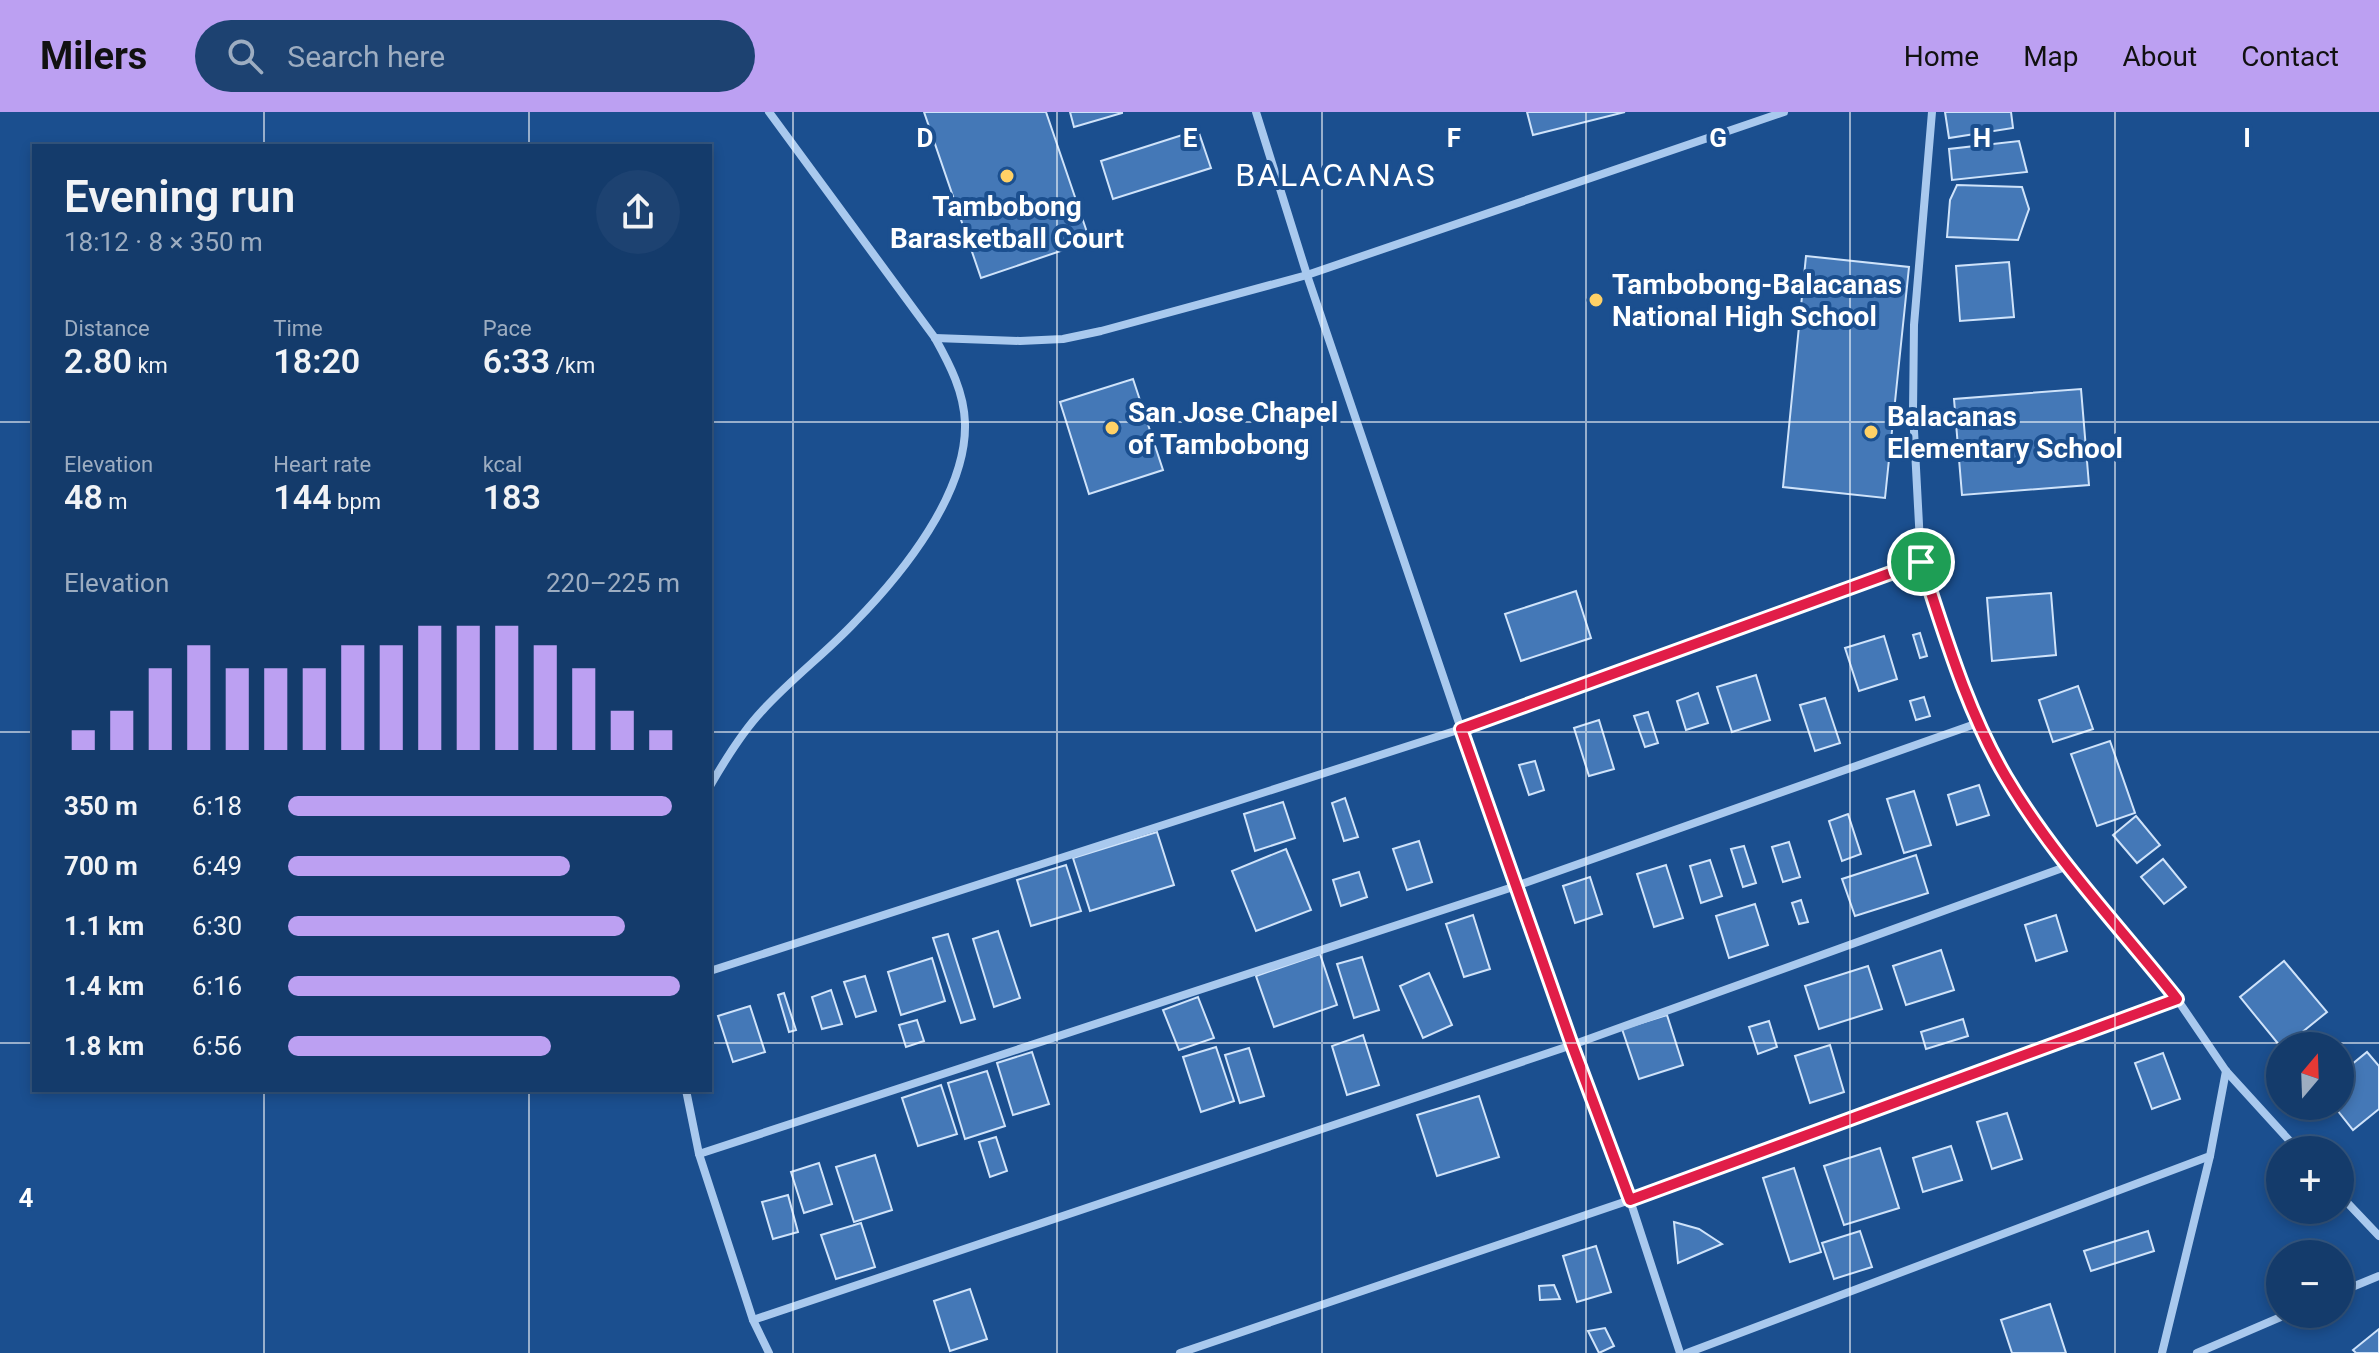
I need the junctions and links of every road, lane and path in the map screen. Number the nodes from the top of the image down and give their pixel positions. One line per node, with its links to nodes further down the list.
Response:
1 (769, 112): 6 (street)
2 (1256, 112): 5 (street)
3 (1784, 112): 5 (street)
4 (1932, 112): 7 (street)
5 (1307, 275): 6 (street); 9 (street)
6 (935, 338): 10 (street)
7 (1921, 562): 8 (street); 9 (street)
8 (1978, 723): 11 (street); 12 (street)
9 (1461, 729): 12 (street); 13 (street)
10 (712, 783)
11 (2068, 866): 14 (street); 15 (street)
12 (1516, 886): 15 (street); 19 (street)
13 (712, 970)
14 (2177, 999): 16 (street); 21 (street)
15 (1572, 1045): 21 (street); 26 (street)
16 (2226, 1071): 18 (street); 20 (street)
17 (686, 1092): 19 (street)
18 (2285, 1136)
19 (699, 1154): 26 (street)
20 (2210, 1156): 31 (street); 32 (street)
21 (1630, 1200): 29 (street); 30 (street)
22 (2354, 1210): 23 (street)
23 (2379, 1236)
24 (2379, 1276): 25 (street)
25 (2354, 1286)
26 (753, 1320): 28 (street)
27 (2266, 1323): 33 (street)
28 (769, 1353)
29 (1180, 1353)
30 (1680, 1353)
31 (1687, 1353)
32 (2162, 1353)
33 (2197, 1353)

